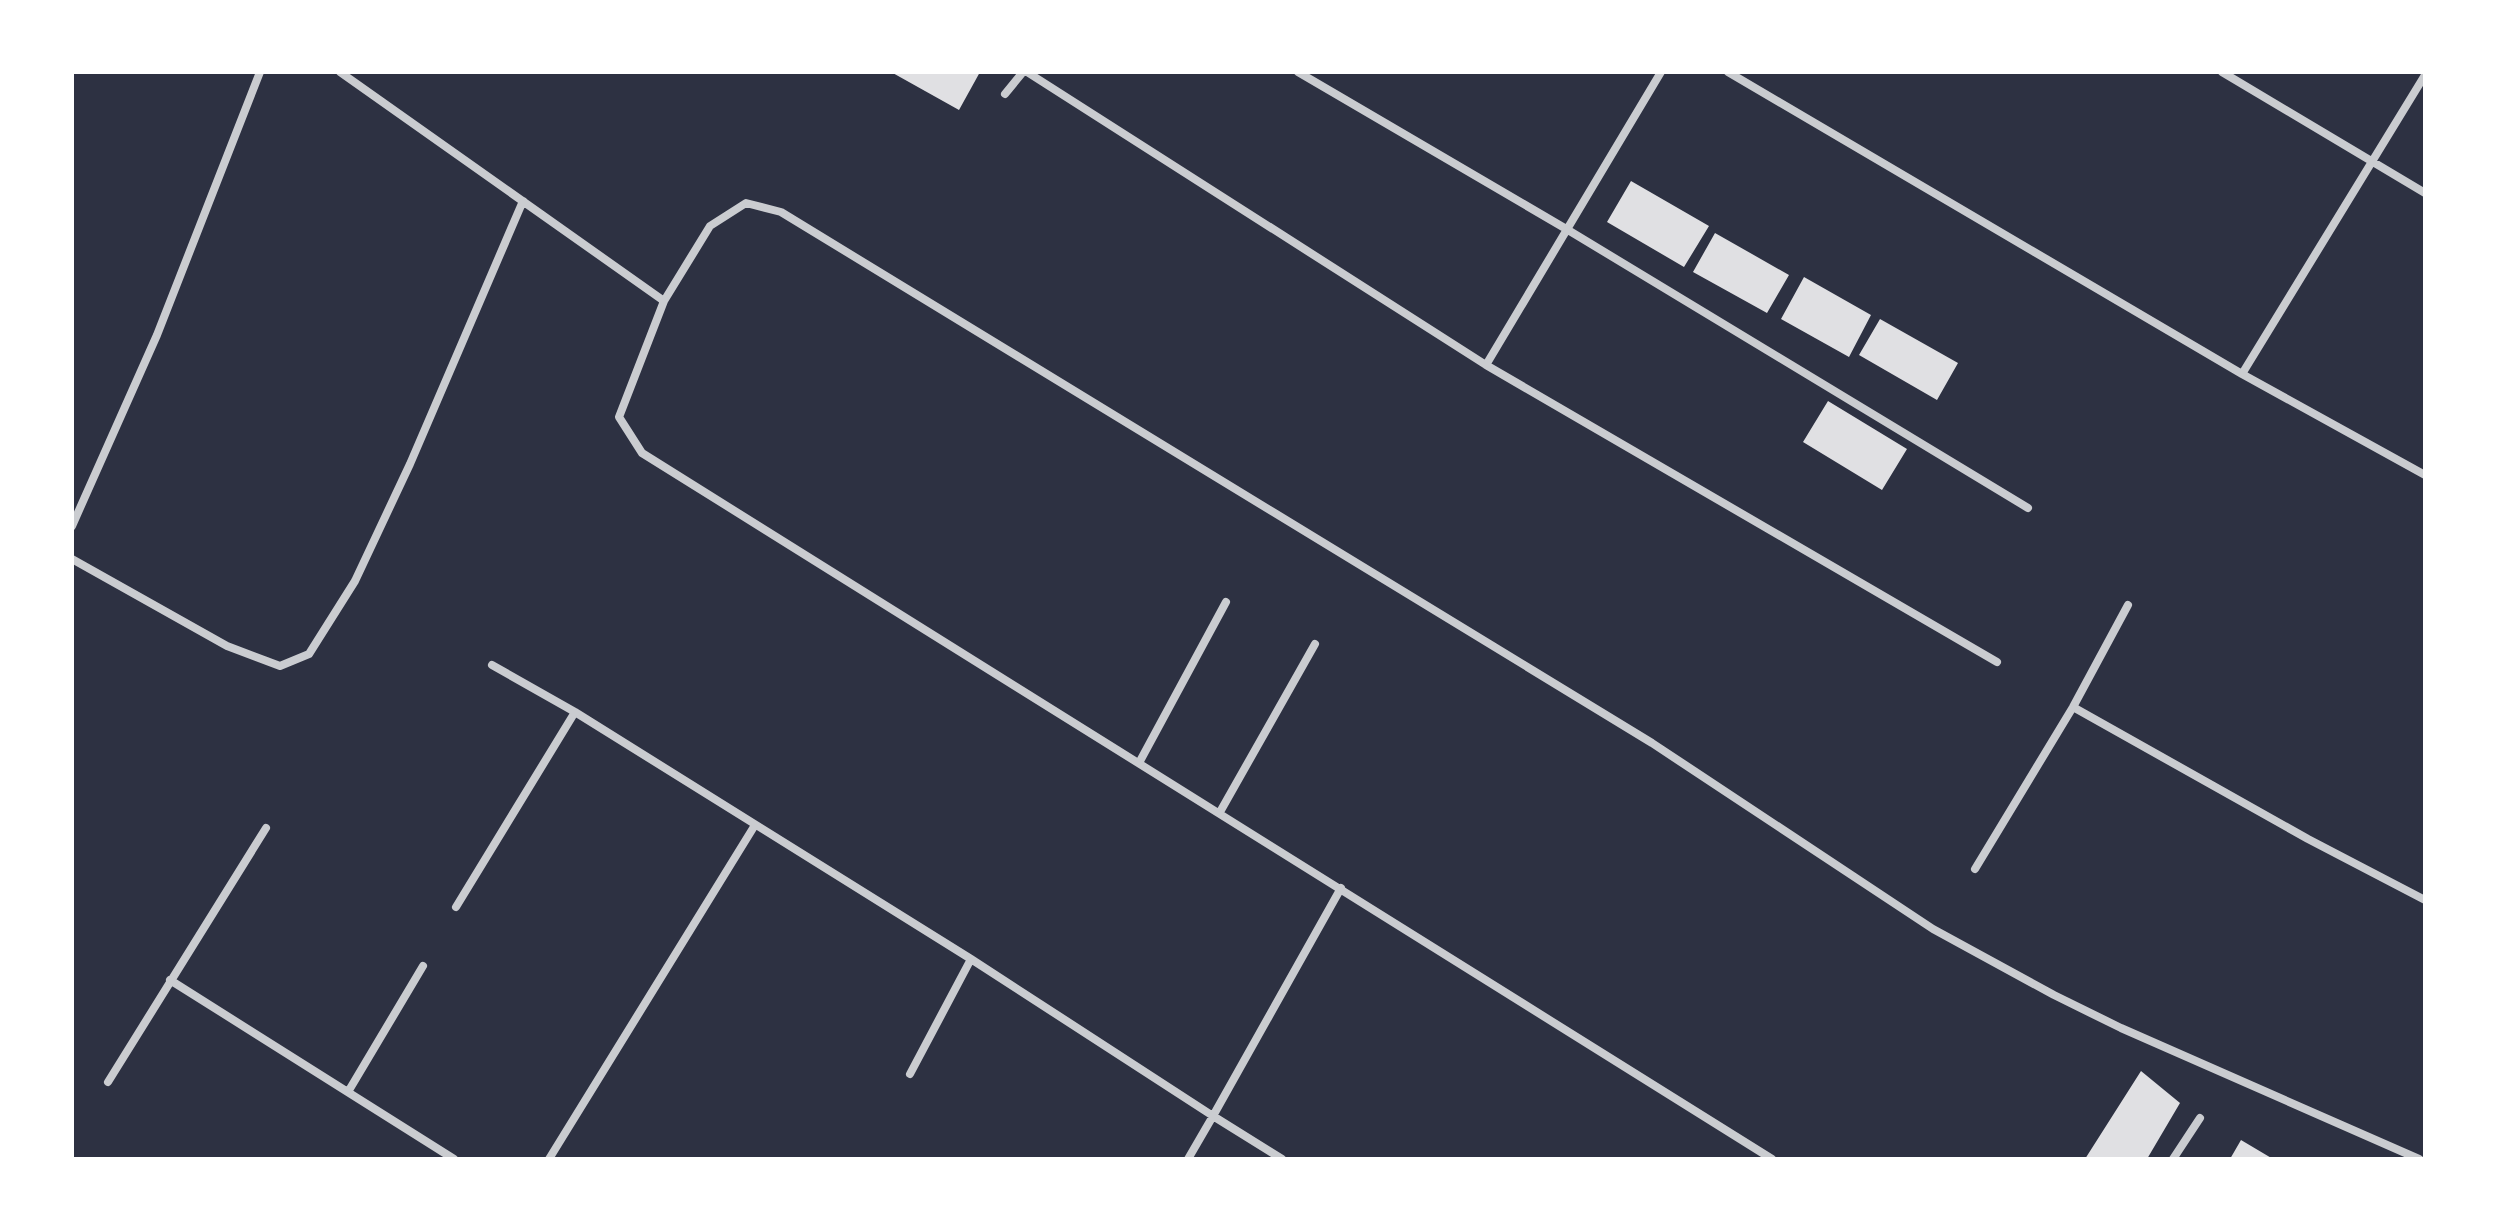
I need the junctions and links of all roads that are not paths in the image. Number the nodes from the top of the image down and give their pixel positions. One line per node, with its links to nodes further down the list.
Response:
1 (260, 72): 19 (street)
2 (340, 72): 12 (street)
3 (1025, 72): 9 (street); 15 (street)
4 (1298, 72): 13 (street)
5 (1661, 72): 13 (street)
6 (1728, 72): 16 (street)
7 (2222, 72): 10 (street)
8 (2425, 75): 10 (street)
9 (1005, 94)
10 (2372, 161): 11 (street); 16 (street)
11 (2425, 193)
12 (523, 201): 14 (street); 20 (street)
13 (1568, 230): 15 (street); 18 (street)
14 (664, 301): 28 (street); 50 (street)
15 (1486, 365): 24 (street)
16 (2242, 374): 17 (street)
17 (2425, 475)
18 (2028, 508)
19 (72, 526)
20 (72, 559)
21 (1226, 602): 28 (street)
22 (2128, 605): 26 (street)
23 (1315, 644): 29 (street)
24 (1997, 662)
25 (492, 665): 27 (street)
26 (2073, 707): 32 (street); 34 (street)
27 (575, 712): 30 (street); 35 (street)
28 (1139, 763): 29 (street)
29 (1220, 812): 33 (street)
30 (755, 825): 36 (street); 45 (street)
31 (266, 828): 38 (street)
32 (1975, 869)
33 (1341, 888): 42 (street); 48 (street)
34 (2425, 900)
35 (456, 907)
36 (971, 959): 39 (street); 42 (street)
37 (423, 966): 41 (street)
38 (170, 980): 40 (street); 41 (street)
39 (910, 1074)
40 (108, 1082)
41 (348, 1092): 44 (street)
42 (1213, 1116): 46 (street); 47 (street)
43 (2200, 1118): 49 (street)
44 (454, 1159)
45 (549, 1159)
46 (1188, 1159)
47 (1282, 1159)
48 (1772, 1159)
49 (2173, 1159)
50 (2419, 1159)

